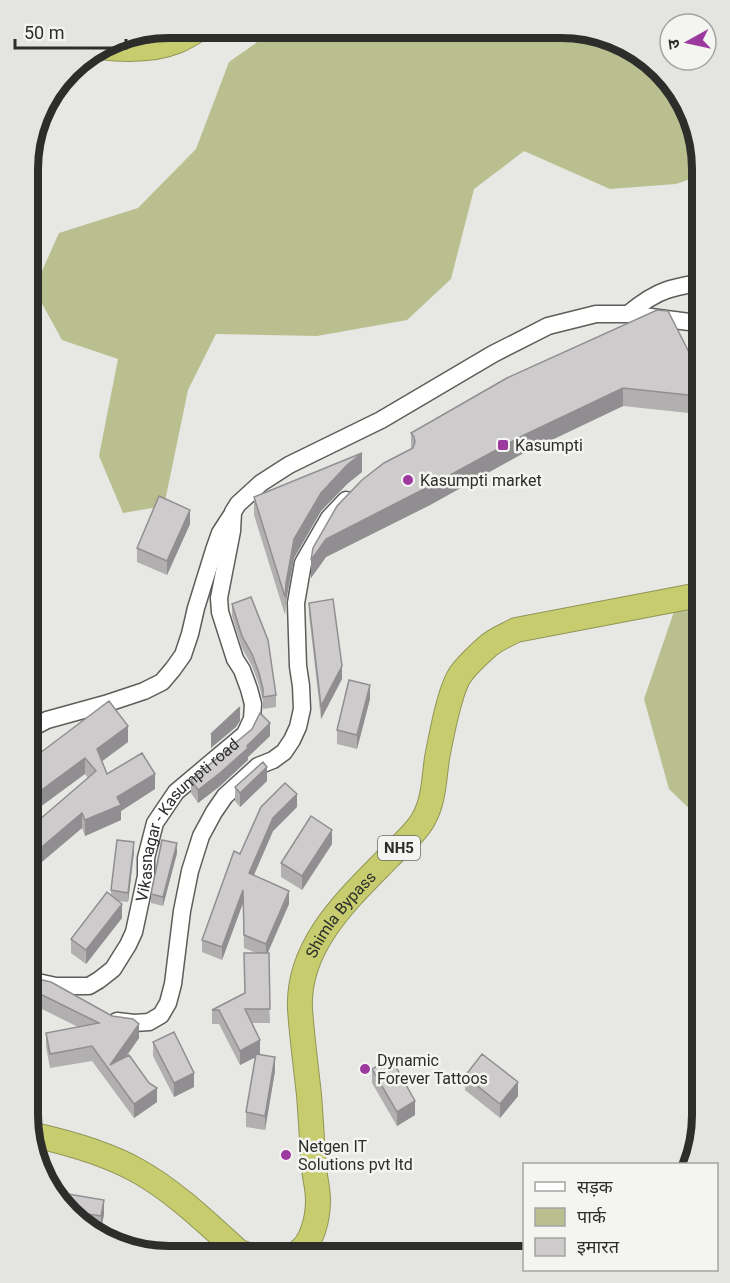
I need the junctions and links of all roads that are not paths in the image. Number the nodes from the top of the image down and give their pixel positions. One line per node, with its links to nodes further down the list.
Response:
1 (182, 38): 2 (highway)
2 (116, 48)
3 (693, 284): 4 (street)
4 (628, 314): 5 (street); 7 (street)
5 (693, 322)
6 (355, 491): 13 (street)
7 (233, 512): 9 (street); 11 (street, Vikasnagar - Kasumpti road)
8 (693, 596): 16 (highway, Shimla Bypass / NH5)
9 (38, 725)
10 (38, 982): 11 (street, Vikasnagar - Kasumpti road)
11 (56, 986): 12 (street)
12 (84, 1002)
13 (100, 1012)
14 (40, 1136): 15 (highway)
15 (232, 1246)
16 (304, 1246)

